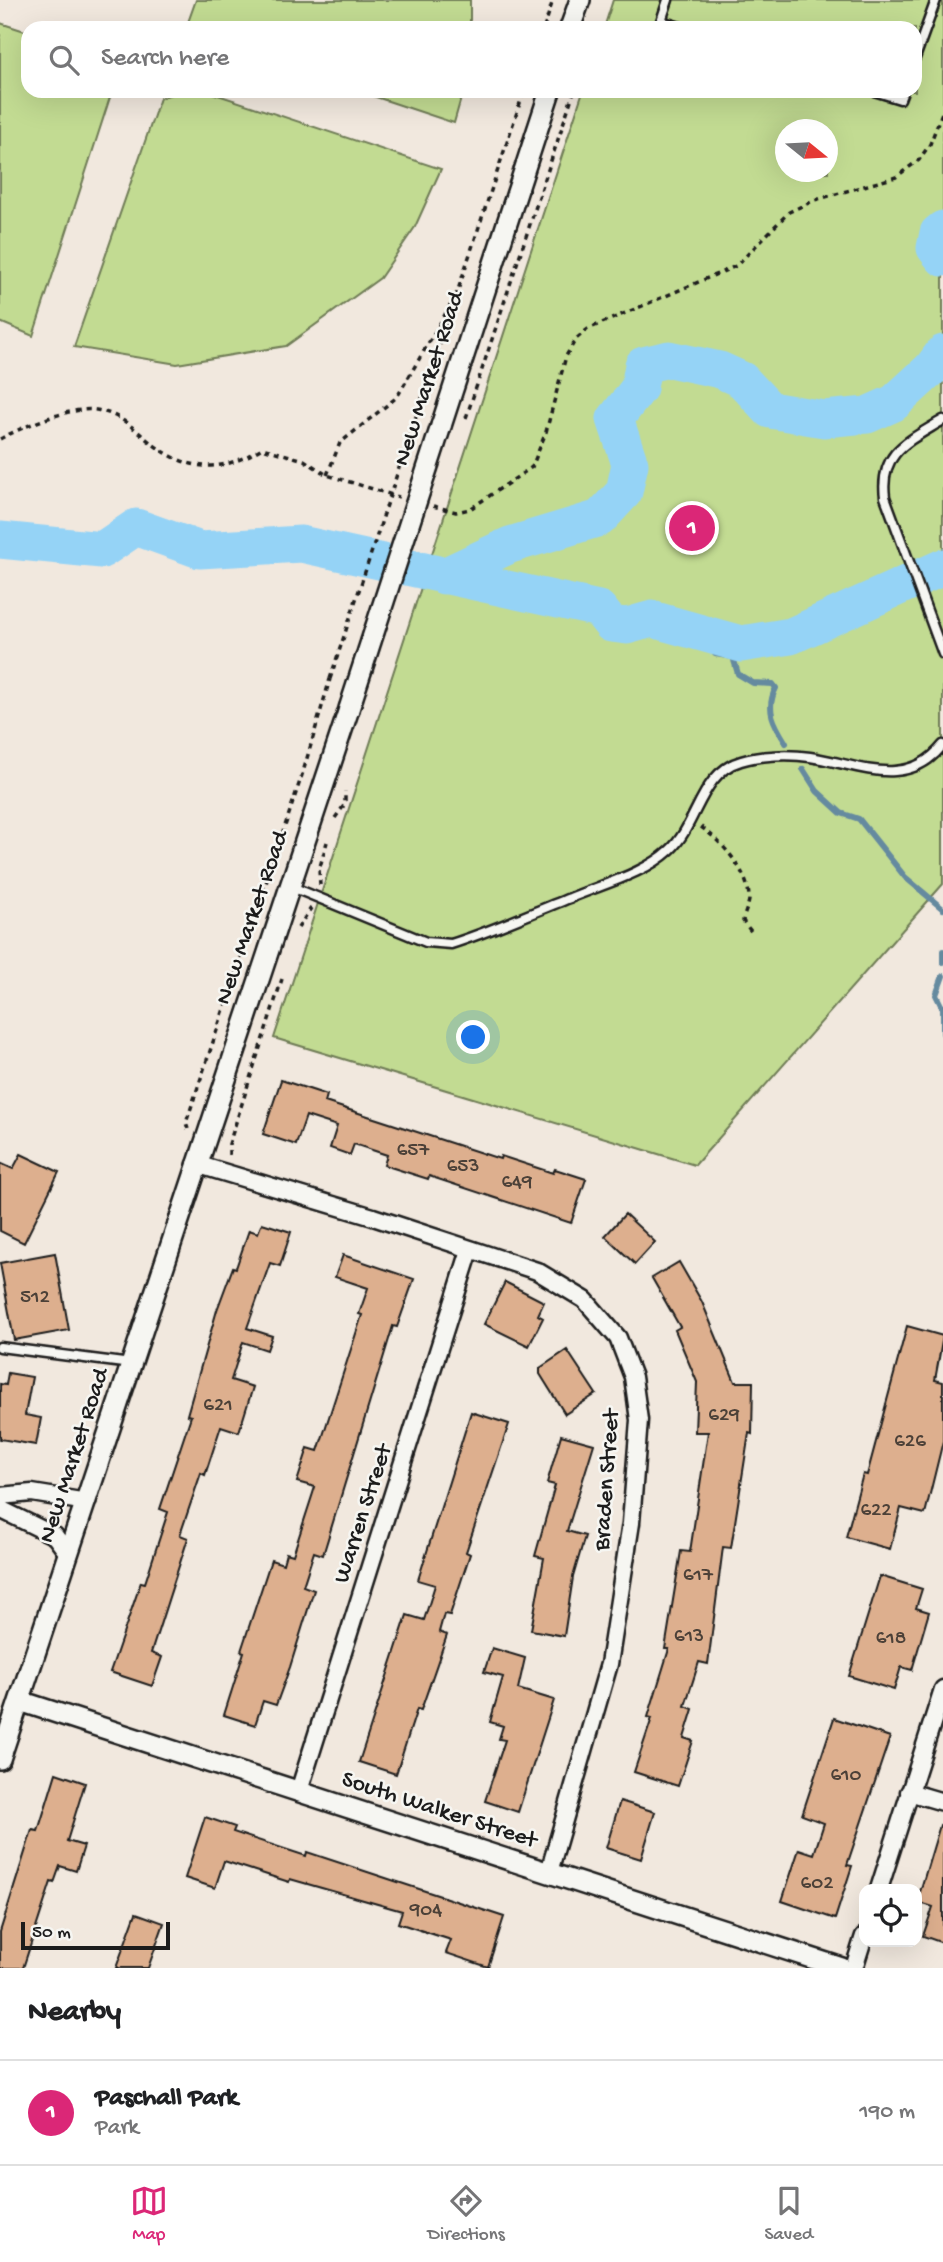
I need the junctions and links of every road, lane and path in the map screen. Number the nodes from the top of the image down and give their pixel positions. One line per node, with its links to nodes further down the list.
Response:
1 (553, 0): 5 (path)
2 (580, 0): 6 (street)
3 (668, 0): 7 (lane)
4 (936, 0): 8 (lane)
5 (546, 21)
6 (572, 21)
7 (661, 21)
8 (922, 39)
9 (522, 98): 14 (path)
10 (548, 98): 13 (street, New Market Road)
11 (572, 98): 16 (path)
12 (943, 110): 20 (path)
13 (481, 305): 14 (path); 27 (street, New Market Road, bridge)
14 (454, 306): 18 (path); 32 (path, bridge)
15 (943, 420): 21 (lane)
16 (463, 428)
17 (0, 439): 18 (path)
18 (327, 475): 19 (path)
19 (411, 500)
20 (422, 503)
21 (943, 654)
22 (943, 746): 24 (lane)
23 (348, 780): 25 (path)
24 (690, 820): 28 (lane); 29 (path)
25 (333, 824)
26 (329, 836): 28 (path)
27 (290, 886): 28 (lane); 33 (street, New Market Road)
28 (315, 896): 30 (path)
29 (753, 934)
30 (296, 937)
31 (284, 971): 34 (path)
32 (183, 1142)
33 (196, 1164): 34 (street, Braden Street); 37 (street, New Market Road)
34 (223, 1172): 35 (street, Braden Street)
35 (470, 1250): 45 (street, Warren Street); 48 (street, Braden Street)
36 (0, 1348): 37 (lane)
37 (131, 1364): 39 (street, New Market Road)
38 (0, 1496): 39 (street)
39 (87, 1502): 41 (street, New Market Road)
40 (0, 1509): 41 (street)
41 (69, 1555): 43 (street, New Market Road)
42 (943, 1689): 46 (street)
43 (20, 1701): 44 (street, New Market Road); 45 (street, South Walker Street)
44 (0, 1759)
45 (299, 1791): 48 (street, South Walker Street)
46 (909, 1792): 47 (street); 49 (street)
47 (943, 1802)
48 (549, 1872): 51 (street, South Walker Street)
49 (881, 1884)
50 (861, 1947): 52 (street)
51 (842, 1968)
52 (854, 1968)

